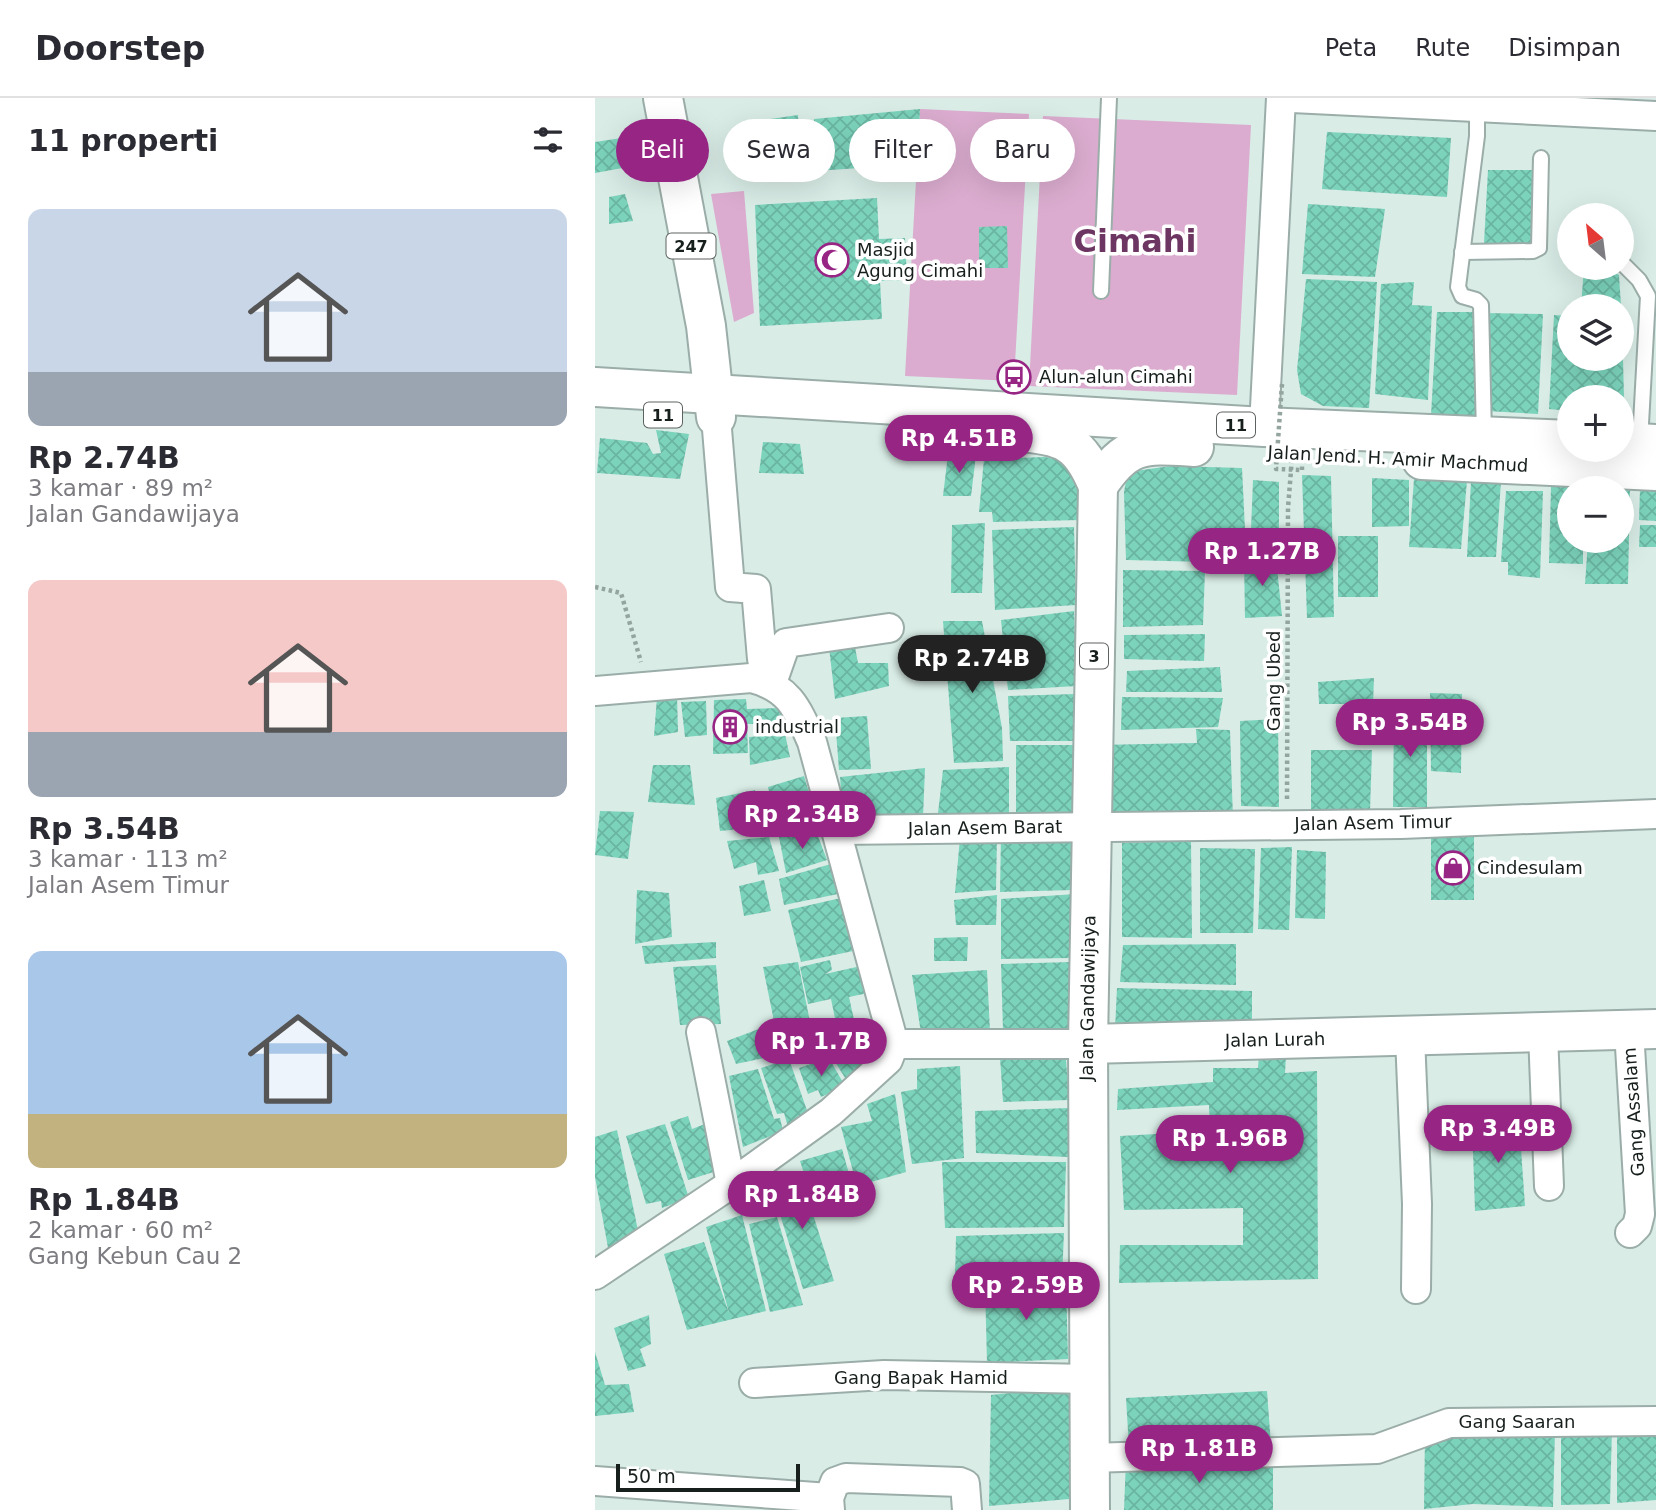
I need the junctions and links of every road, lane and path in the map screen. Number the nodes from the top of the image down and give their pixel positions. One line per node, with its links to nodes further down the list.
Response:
1 (663, 98): 13 (main road, 247)
2 (1109, 98): 10 (lane)
3 (1281, 98): 15 (street)
4 (1292, 98): 5 (street)
5 (1477, 104): 6 (street); 8 (lane)
6 (1656, 116)
7 (1541, 158): 8 (lane)
8 (1462, 252): 16 (lane)
9 (1635, 276): 18 (lane)
10 (1101, 291)
11 (1282, 384): 19 (path, bridge)
12 (595, 387): 13 (main road, Jalan Jend. H. Amir Machmud / 11)
13 (715, 406): 14 (main road, Jalan Jend. H. Amir Machmud / 11); 15 (main road, Jalan Jend. H. Amir Machmud / 11); 20 (main road, Jalan Jend. H. Amir Machmud / 11); 23 (street)
14 (595, 412)
15 (1264, 427): 16 (main road, Jalan Jend. H. Amir Machmud / 11)
16 (1485, 436): 17 (main road, Jalan Jend. H. Amir Machmud / 11)
17 (1557, 439)
18 (1643, 450): 19 (main road, Jalan Jend. H. Amir Machmud / 11)
19 (1297, 462): 20 (main road, Jalan Jend. H. Amir Machmud / 11); 27 (path, Gang Ubed)
20 (1098, 486): 28 (main road, Jalan Gandawijaya / 3)
21 (595, 587): 24 (path)
22 (890, 628): 23 (street)
23 (767, 671): 24 (street); 29 (street)
24 (648, 687): 25 (street)
25 (595, 691)
26 (1656, 814): 27 (street, Jalan Asem Timur)
27 (1287, 825): 28 (street, Jalan Asem Timur)
28 (1090, 827): 29 (street, Jalan Asem Barat); 35 (main road, Jalan Gandawijaya / 3)
29 (837, 830): 34 (street)
30 (1642, 1030): 32 (main road, Jalan Lurah); 38 (street, Gang Assalam)
31 (701, 1032): 36 (street)
32 (1543, 1033): 33 (main road, Jalan Lurah); 37 (street)
33 (1410, 1037): 35 (main road, Jalan Lurah); 40 (street)
34 (894, 1044): 35 (street, Jalan Lurah); 36 (street)
35 (1088, 1044): 41 (main road, Jalan Gandawijaya / 3)
36 (731, 1184): 39 (street)
37 (1549, 1186)
38 (1630, 1233)
39 (595, 1275)
40 (1416, 1289)
41 (1089, 1379): 42 (street, Gang Bapak Hamid); 44 (main road, Jalan Gandawijaya / 3)
42 (754, 1383)
43 (1656, 1421): 44 (street, Gang Saaran)
44 (1090, 1458): 48 (main road, Jalan Gandawijaya / 3)
45 (595, 1481): 46 (street)
46 (829, 1504): 47 (street)
47 (967, 1510)
48 (1090, 1510)

